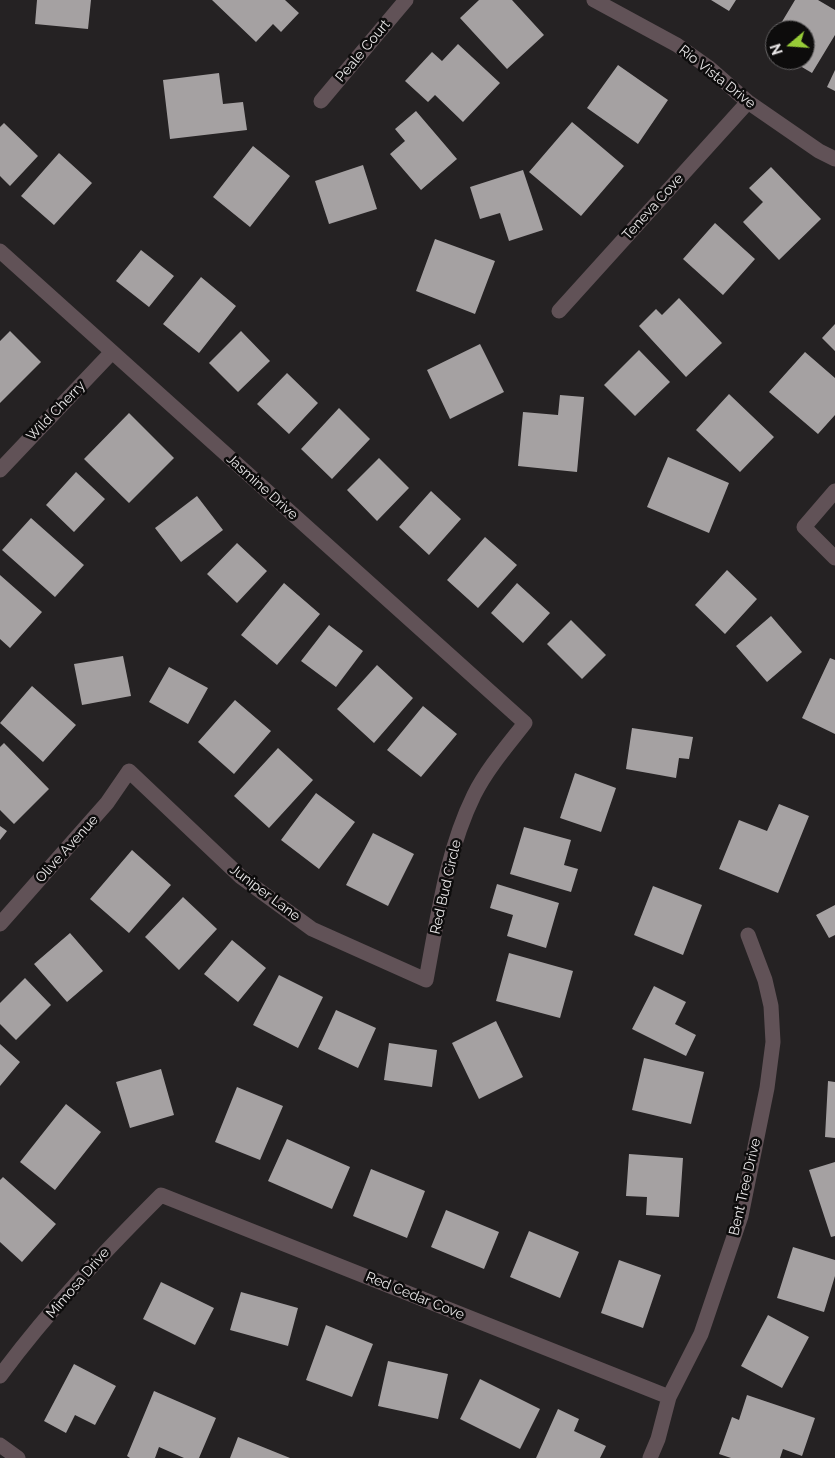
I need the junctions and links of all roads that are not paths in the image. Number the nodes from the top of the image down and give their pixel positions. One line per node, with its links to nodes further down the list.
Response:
1 (406, 0): 3 (street, Peale Court)
2 (594, 0): 4 (street, Rio Vista Drive)
3 (321, 101)
4 (748, 102): 5 (street, Rio Vista Drive); 7 (street, Teneva Cove)
5 (835, 160)
6 (0, 251): 8 (street, Jasmine Drive)
7 (559, 311)
8 (112, 352): 9 (street, Wild Cherry); 12 (street, Jasmine Drive)
9 (0, 470)
10 (835, 491): 11 (street)
11 (835, 558)
12 (525, 723): 16 (street, Red Bud Circle)
13 (128, 771): 14 (street, Olive Avenue); 16 (street, Juniper Lane)
14 (0, 924)
15 (748, 935): 19 (street, Bent Tree Drive)
16 (426, 980)
17 (161, 1194): 18 (street, Mimosa Drive); 19 (street, Red Cedar Cove)
18 (0, 1376)
19 (669, 1397): 22 (street, Bent Tree Drive)
20 (0, 1445): 21 (street)
21 (18, 1458)
22 (650, 1458)

